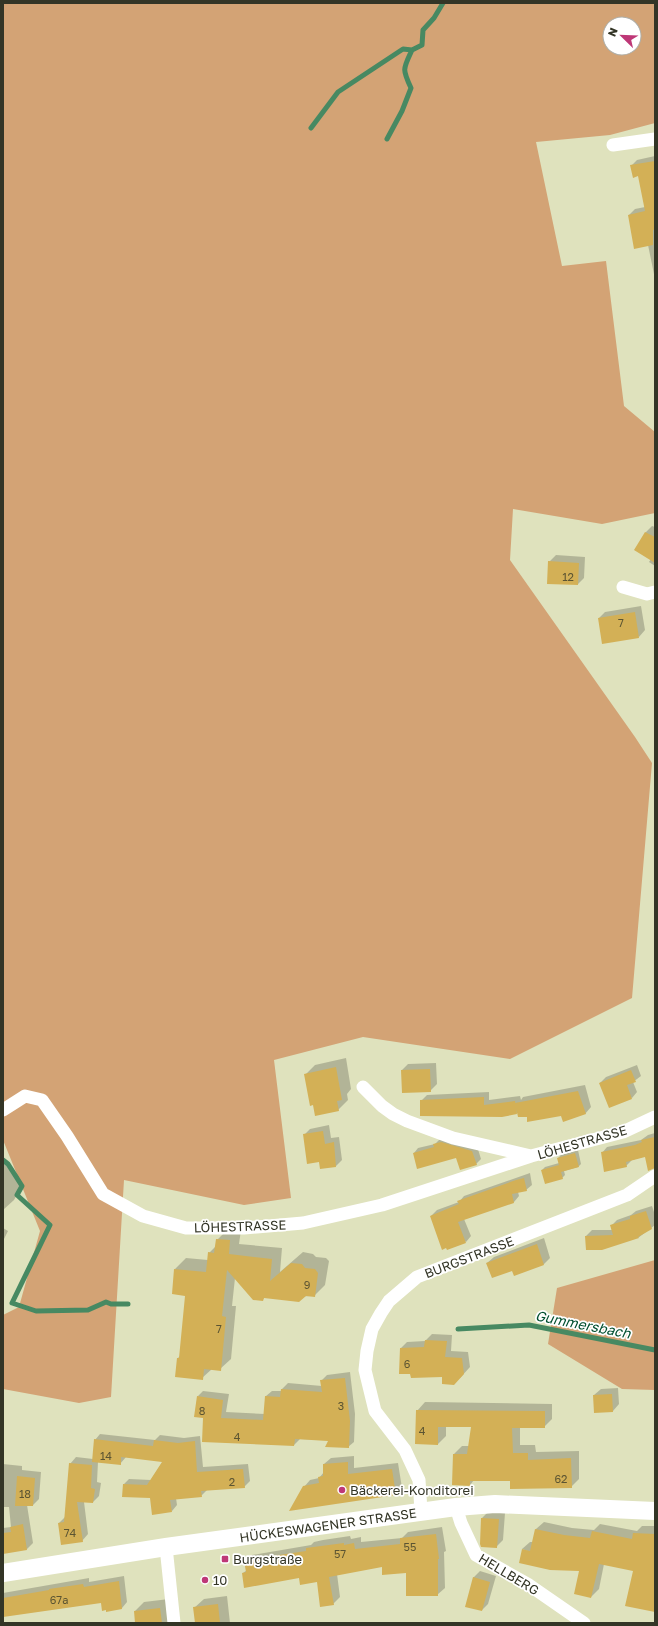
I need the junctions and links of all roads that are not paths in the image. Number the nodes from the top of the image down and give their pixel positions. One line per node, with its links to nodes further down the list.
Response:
1 (655, 139): 2 (street)
2 (613, 144)
3 (623, 587): 4 (street)
4 (655, 592)
5 (363, 1087): 8 (street, LÖHESTRASSE)
6 (3, 1110): 8 (street, LÖHESTRASSE)
7 (655, 1117): 8 (street, LÖHESTRASSE)
8 (531, 1156)
9 (655, 1177): 11 (street, BURGSTRASSE)
10 (456, 1507): 11 (street, HÜCKESWAGENER STRASSE); 12 (street, HÜCKESWAGENER STRASSE); 16 (street, HELLBERG)
11 (421, 1511): 13 (street, HÜCKESWAGENER STRASSE)
12 (655, 1511)
13 (166, 1547): 14 (street, HÜCKESWAGENER STRASSE); 15 (street)
14 (3, 1573)
15 (174, 1623)
16 (584, 1623)

